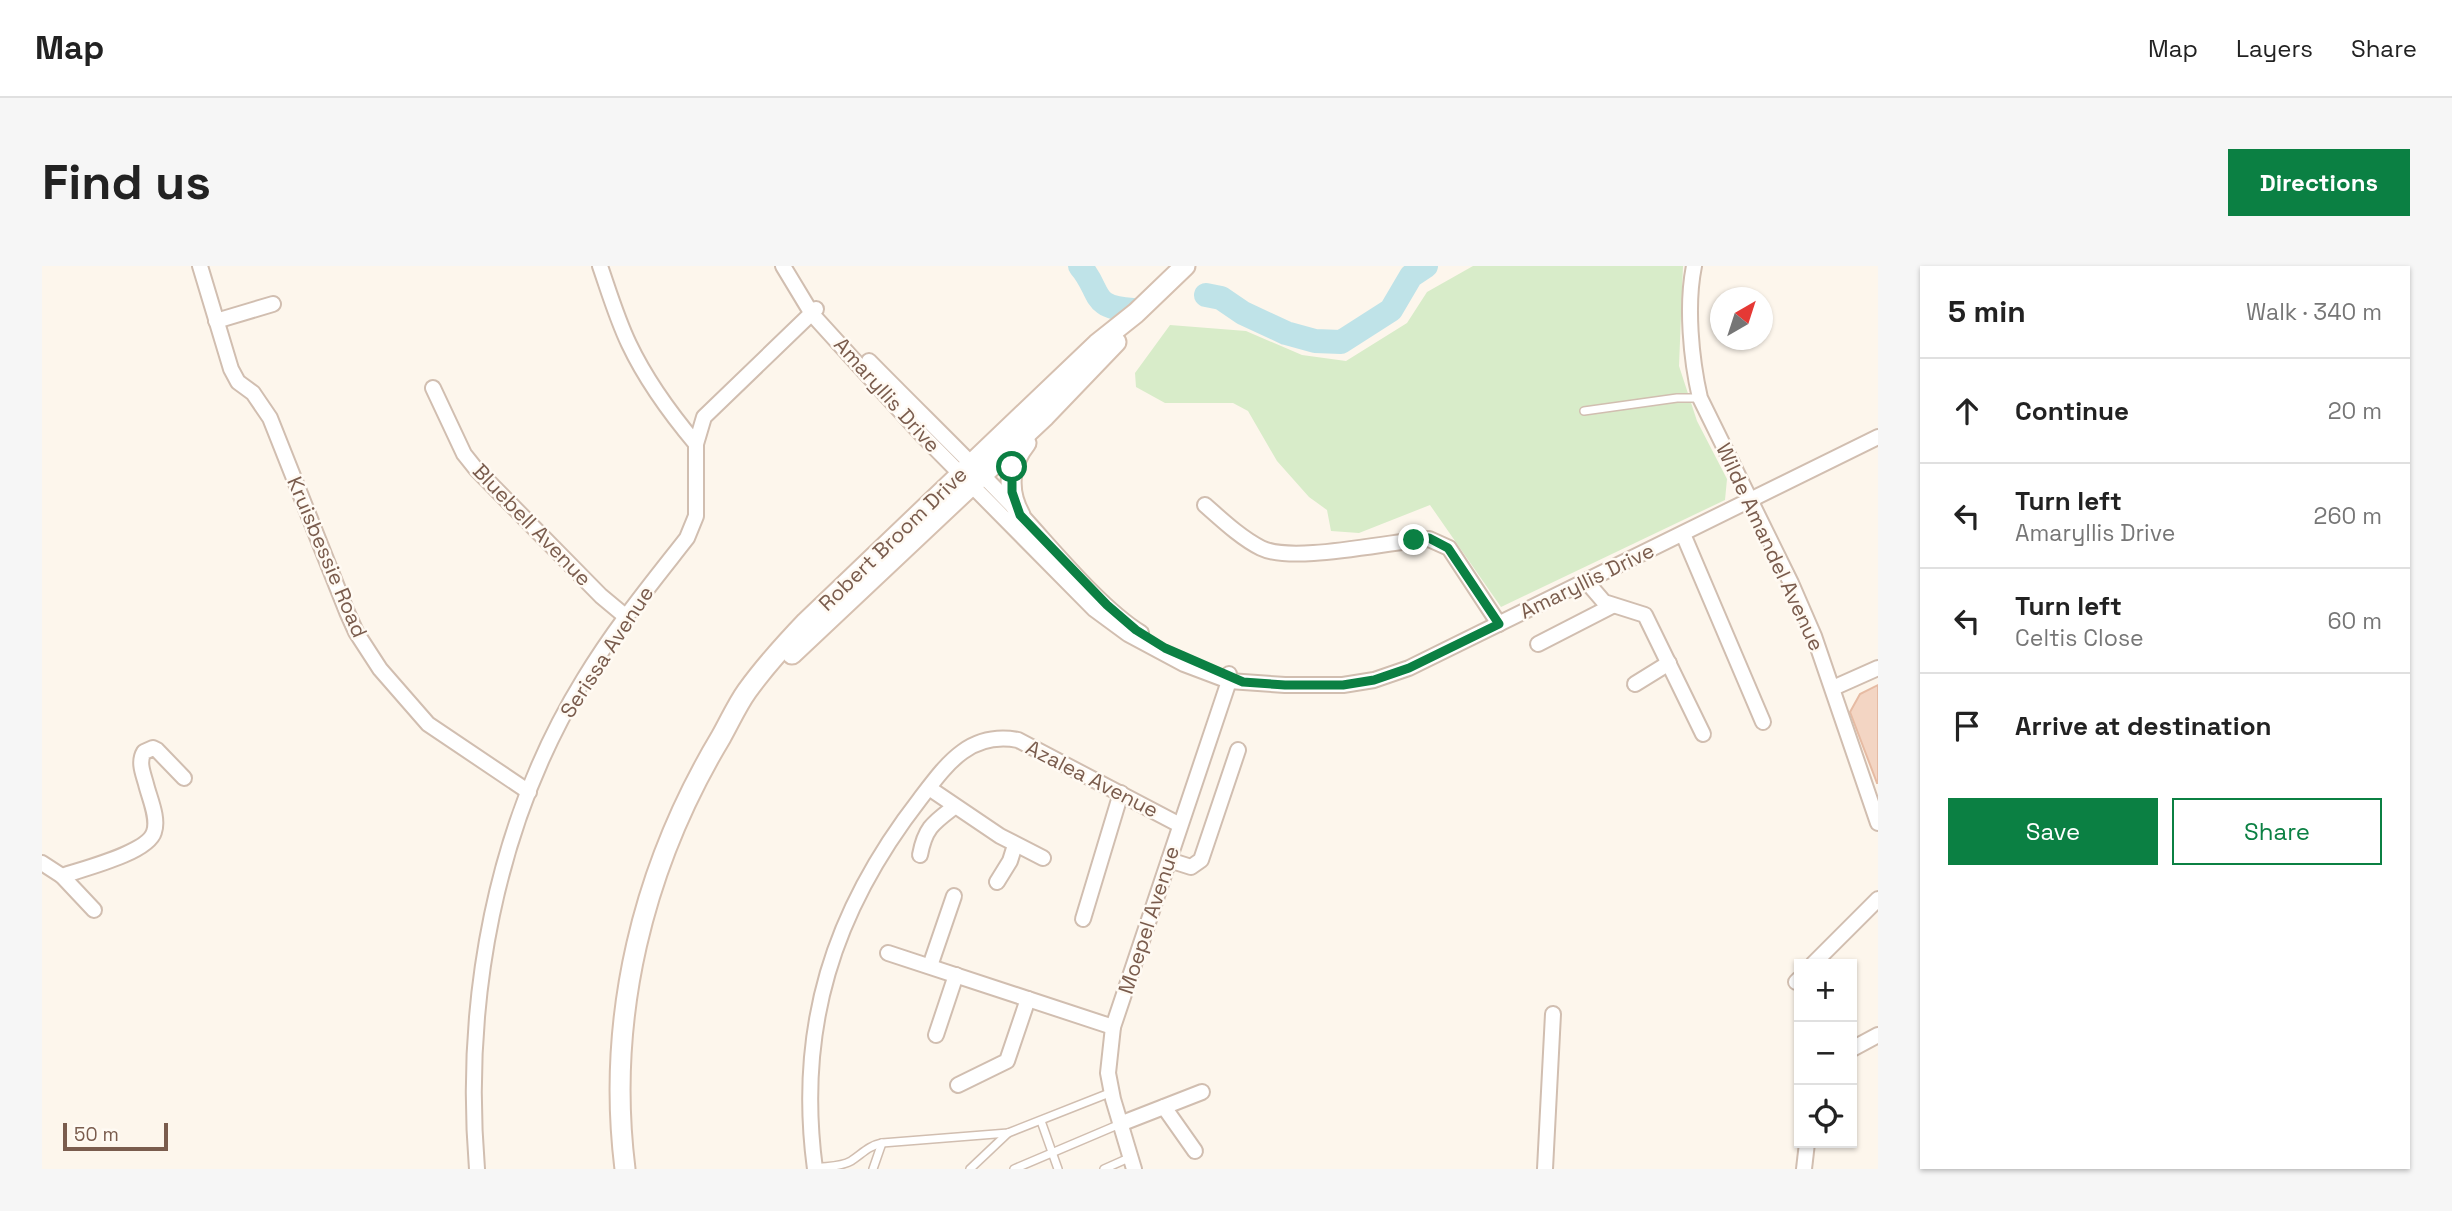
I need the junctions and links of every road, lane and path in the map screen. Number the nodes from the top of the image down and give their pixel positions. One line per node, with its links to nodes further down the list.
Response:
1 (200, 266): 9 (street, Kruisbessie Road)
2 (600, 266): 15 (street)
3 (783, 266): 7 (street, Amaryllis Drive)
4 (1185, 266): 8 (street, Robert Broom Drive)
5 (1694, 266): 11 (street, Wilde Amandel Avenue)
6 (273, 304): 9 (street)
7 (814, 312): 15 (street, Serissa Avenue); 16 (street, Amaryllis Drive)
8 (1136, 313): 13 (street, Robert Broom Drive); 16 (street, Robert Broom Drive)
9 (216, 321): 36 (street, Kruisbessie Road)
10 (433, 388): 23 (street, Bluebell Avenue)
11 (1700, 398): 12 (lane); 17 (street, Wilde Amandel Avenue)
12 (1584, 411)
13 (1045, 416): 16 (street, Robert Broom Drive); 19 (street)
14 (1878, 437): 17 (street, Amaryllis Drive)
15 (696, 444): 23 (street, Serissa Avenue)
16 (971, 474): 19 (street, Amaryllis Drive); 28 (street, Amaryllis Drive); 76 (street, Robert Broom Drive)
17 (1751, 500): 20 (street, Amaryllis Drive); 30 (street, Wilde Amandel Avenue)
18 (1205, 505): 24 (street)
19 (1020, 515): 28 (street, Amaryllis Drive)
20 (1684, 534): 21 (street, Amaryllis Drive); 31 (street)
21 (1586, 582): 22 (street); 24 (street, Amaryllis Drive)
22 (1612, 606): 25 (street); 26 (street)
23 (625, 617): 36 (street, Serissa Avenue)
24 (1499, 624): 28 (street, Amaryllis Drive)
25 (1538, 644)
26 (1669, 663): 29 (street); 32 (street)
27 (1878, 668): 30 (street)
28 (1234, 679): 40 (street, Moepel Avenue)
29 (1635, 684)
30 (1833, 688): 39 (street, Wilde Amandel Avenue)
31 (1763, 722)
32 (1703, 734)
33 (1238, 750): 44 (street)
34 (184, 778): 46 (street)
35 (929, 788): 37 (street, Azalea Avenue); 38 (street); 74 (street, Azalea Avenue)
36 (529, 792): 75 (street, Serissa Avenue)
37 (1121, 793): 40 (street, Azalea Avenue); 51 (street)
38 (954, 807): 41 (street); 42 (street)
39 (1878, 823)
40 (1180, 825): 44 (street, Moepel Avenue)
41 (1015, 845): 43 (street); 47 (street)
42 (920, 855)
43 (1043, 858)
44 (1169, 860): 58 (street, Moepel Avenue)
45 (42, 863): 46 (street)
46 (62, 876): 50 (street)
47 (997, 882)
48 (954, 895): 54 (street)
49 (1878, 899): 53 (street)
50 (94, 909)
51 (1083, 919)
52 (888, 953): 54 (street)
53 (1818, 959)
54 (930, 966): 55 (street)
55 (956, 975): 56 (street); 59 (street)
56 (1028, 999): 58 (street); 62 (street)
57 (1553, 1014): 82 (street)
58 (1113, 1027): 63 (street, Moepel Avenue)
59 (936, 1035)
60 (1878, 1035): 61 (street)
61 (1857, 1046)
62 (958, 1085)
63 (1112, 1092): 66 (lane); 67 (street, Moepel Avenue)
64 (1202, 1092): 65 (street)
65 (1164, 1107): 67 (street); 71 (street)
66 (1041, 1121): 68 (lane); 72 (lane)
67 (1120, 1124): 72 (lane); 73 (street, Moepel Avenue)
68 (1008, 1133): 69 (lane); 78 (lane)
69 (882, 1143): 74 (lane); 77 (lane)
70 (1806, 1148): 83 (street)
71 (1195, 1152)
72 (1052, 1153): 79 (lane); 80 (lane)
73 (1133, 1163): 81 (lane)
74 (815, 1168)
75 (477, 1169)
76 (625, 1169)
77 (873, 1169)
78 (970, 1169)
79 (1014, 1169)
80 (1058, 1169)
81 (1104, 1169)
82 (1545, 1169)
83 (1804, 1169)

